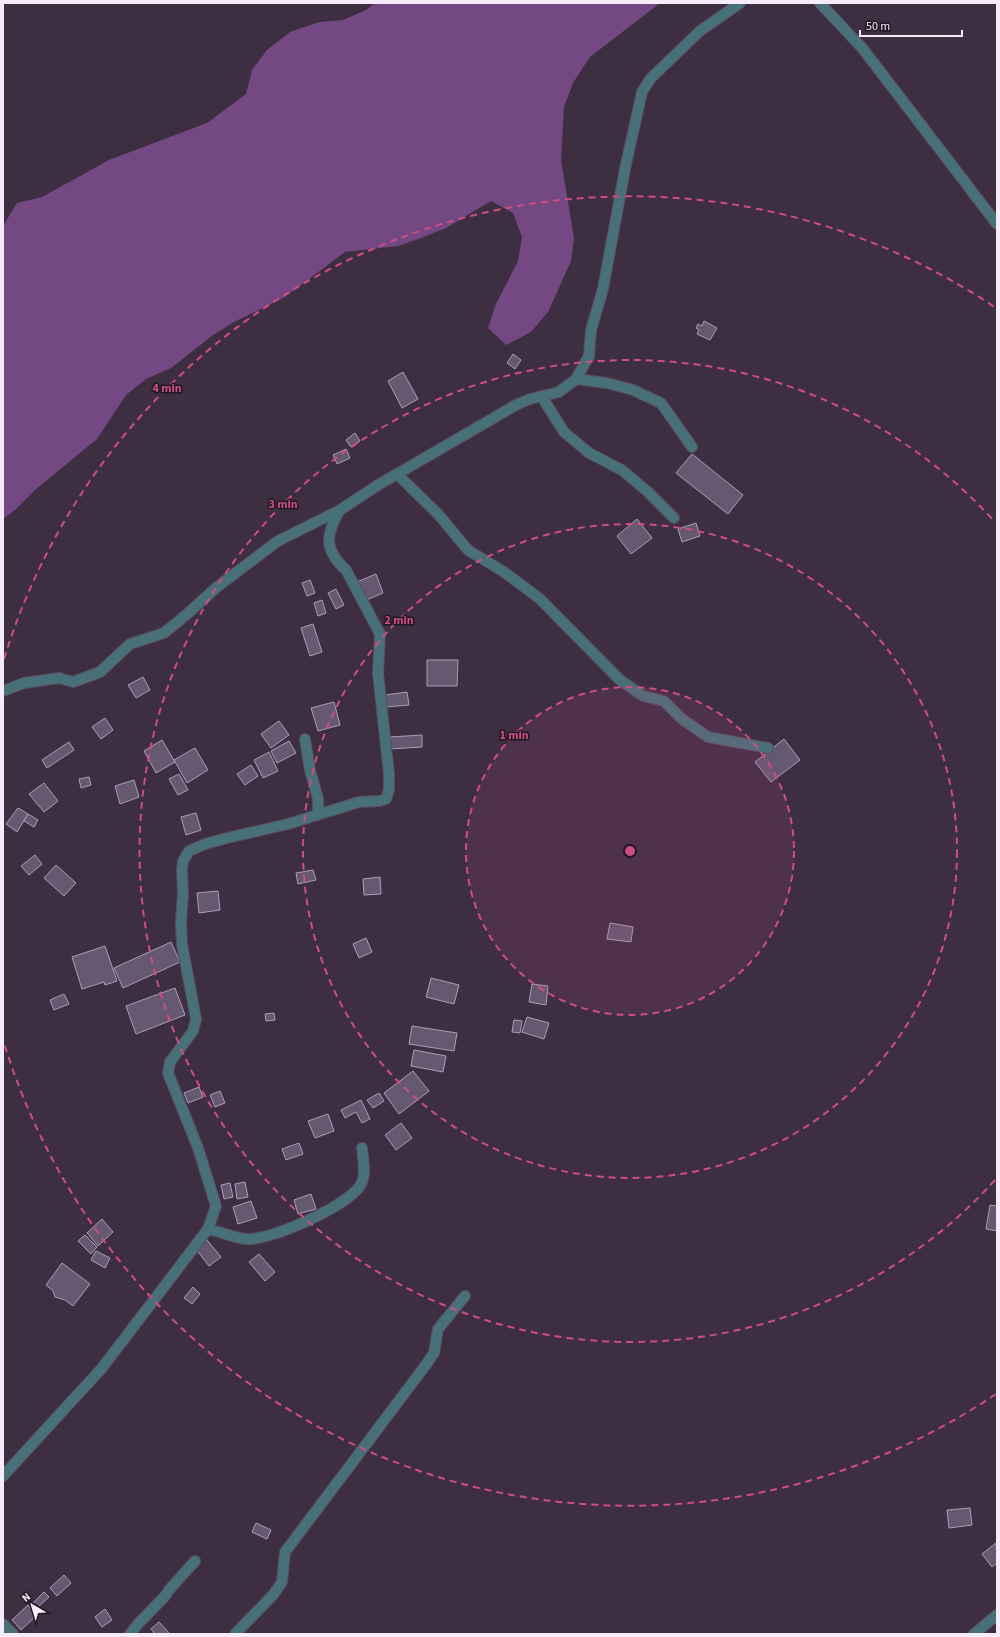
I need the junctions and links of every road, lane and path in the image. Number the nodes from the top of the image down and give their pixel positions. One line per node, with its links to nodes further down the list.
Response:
1 (740, 3): 4 (street)
2 (820, 3): 3 (street)
3 (997, 224)
4 (576, 379): 5 (street); 6 (street)
5 (542, 397): 7 (street); 9 (street)
6 (692, 447)
7 (397, 474): 8 (street); 12 (street)
8 (340, 510): 10 (street); 13 (street)
9 (674, 518)
10 (3, 691)
11 (305, 739): 13 (street)
12 (768, 748)
13 (318, 814): 15 (street)
14 (362, 1148): 15 (street)
15 (208, 1229): 17 (street)
16 (465, 1296): 23 (street)
17 (3, 1476)
18 (194, 1561): 22 (street)
19 (997, 1615): 24 (street)
20 (3, 1624): 21 (street)
21 (13, 1634)
22 (130, 1634)
23 (235, 1634)
24 (974, 1634)

